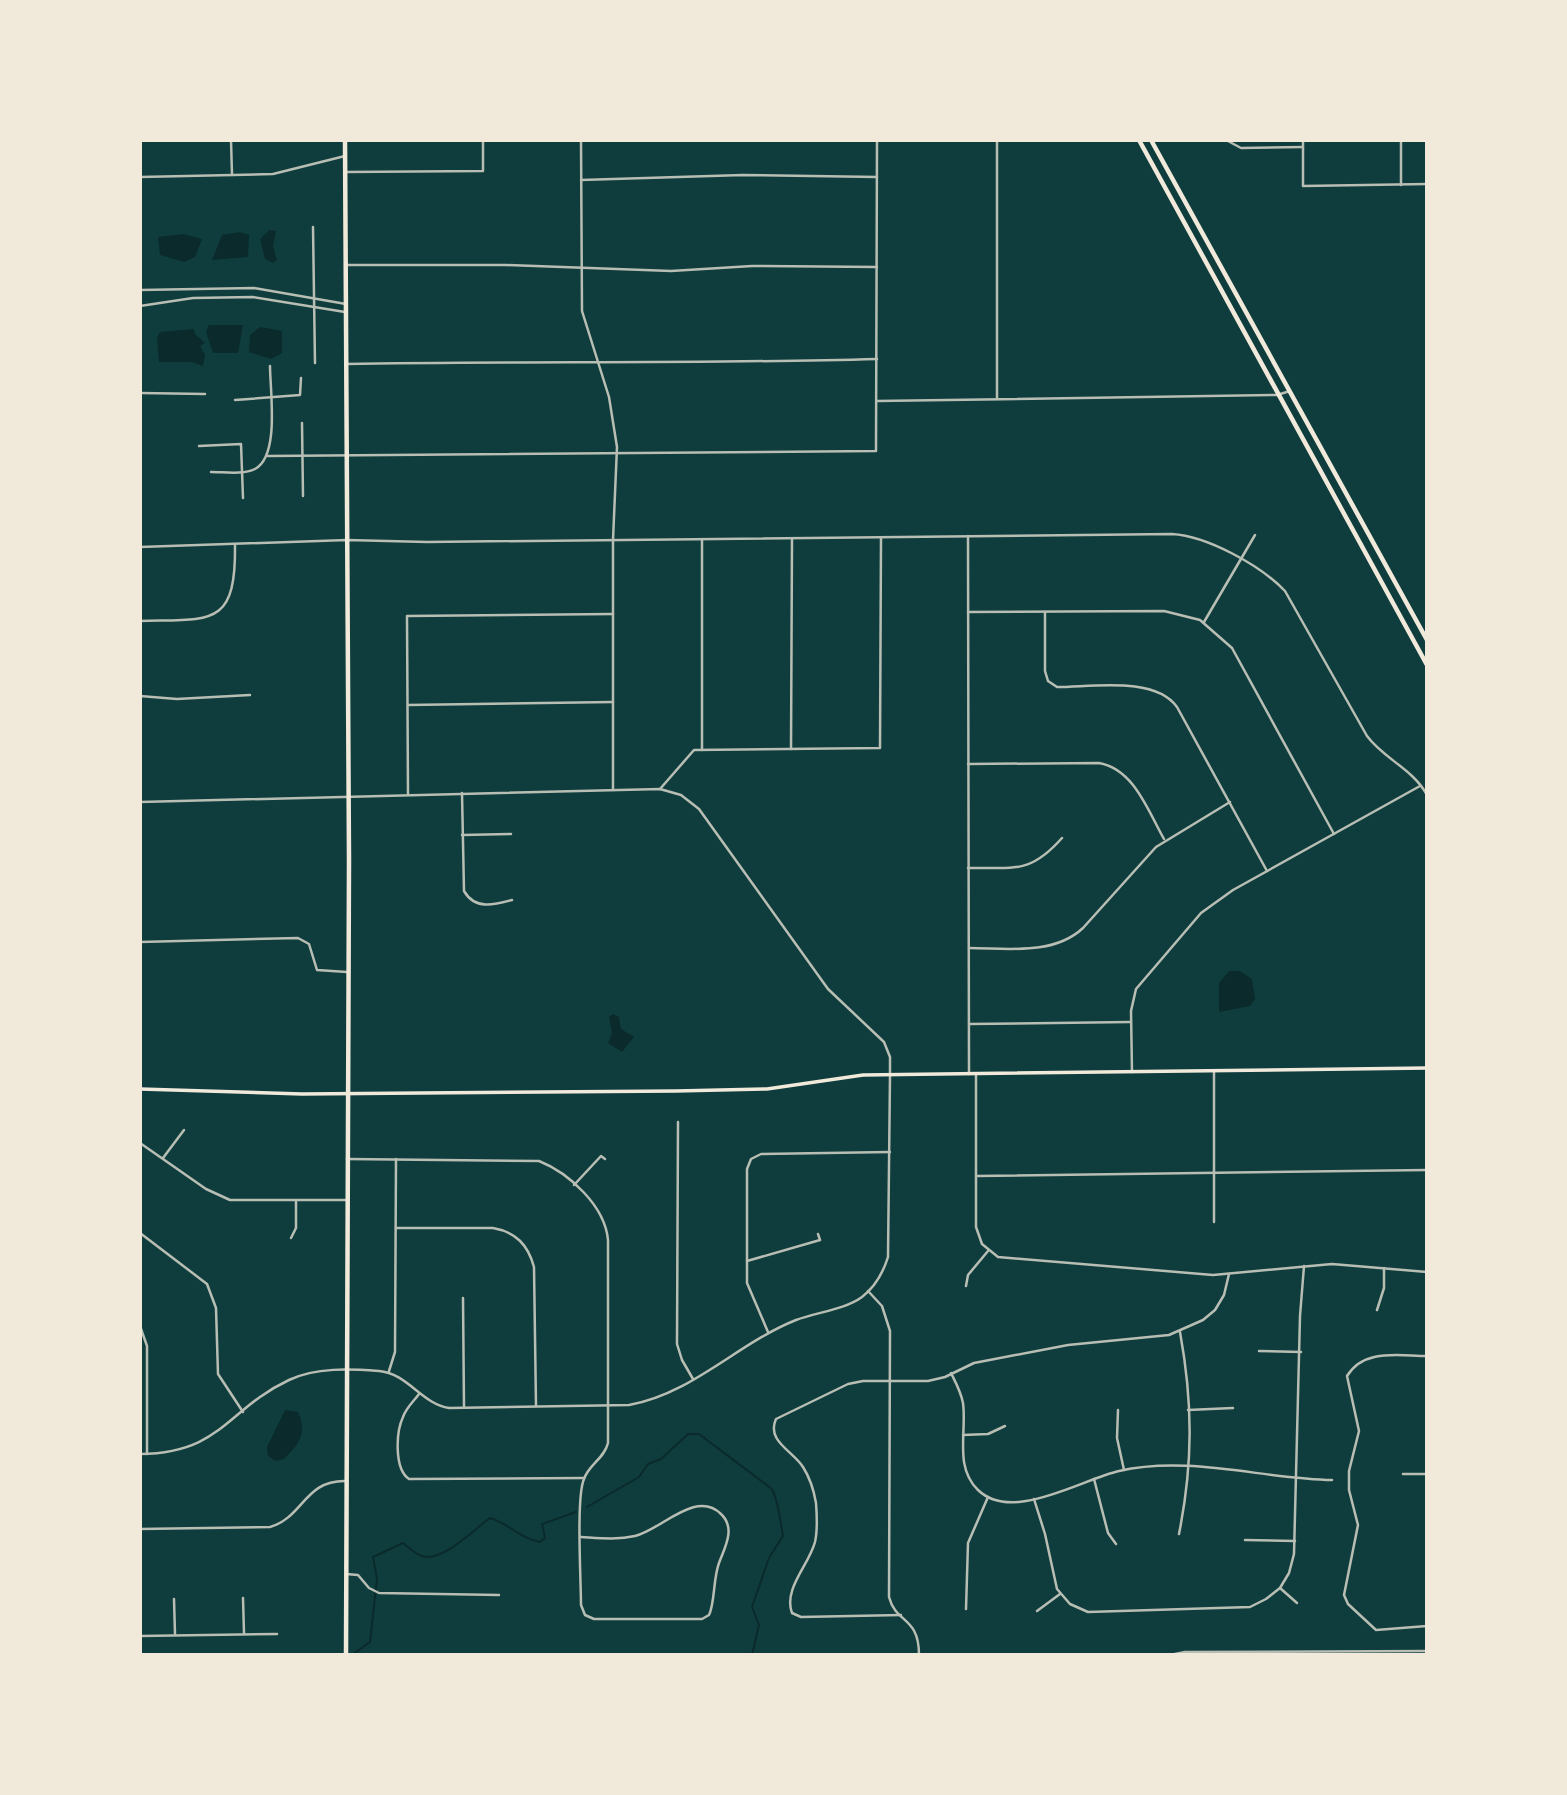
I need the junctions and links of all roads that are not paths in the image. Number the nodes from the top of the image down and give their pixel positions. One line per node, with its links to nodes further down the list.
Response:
1 (232, 140): 15 (street)
2 (345, 140): 13 (main road)
3 (483, 140): 14 (street)
4 (581, 140): 18 (street)
5 (877, 140): 17 (street)
6 (997, 140): 43 (street)
7 (1139, 140): 40 (main road)
8 (1152, 140): 37 (main road)
9 (1226, 140): 12 (street)
10 (1303, 140): 12 (street)
11 (1401, 140): 20 (street)
12 (1303, 147): 20 (street)
13 (345, 156): 14 (main road); 15 (street)
14 (346, 172): 22 (main road)
15 (232, 175): 16 (street)
16 (140, 177)
17 (877, 177): 18 (street); 24 (street)
18 (581, 180): 23 (street)
19 (1427, 184): 20 (street)
20 (1401, 185)
21 (313, 227): 26 (street)
22 (346, 265): 23 (street); 27 (main road)
23 (582, 267): 24 (street); 32 (street)
24 (877, 267): 31 (street)
25 (140, 290): 26 (street)
26 (314, 298): 27 (street); 29 (street)
27 (346, 304): 30 (main road)
28 (140, 306): 29 (street)
29 (314, 307): 30 (street); 33 (street)
30 (346, 313): 34 (main road)
31 (877, 359): 32 (street); 44 (street)
32 (598, 362): 34 (street); 47 (street)
33 (315, 363)
34 (346, 364): 50 (main road)
35 (270, 366): 41 (street)
36 (302, 378): 41 (street)
37 (1290, 391): 40 (street); 70 (main road)
38 (140, 393): 39 (street)
39 (205, 394)
40 (1277, 395): 43 (street); 71 (main road)
41 (270, 398): 42 (street); 48 (street)
42 (235, 400)
43 (997, 400): 44 (street)
44 (877, 401): 47 (street)
45 (302, 423): 49 (street)
46 (199, 446): 51 (street)
47 (617, 453): 50 (street); 60 (street)
48 (268, 456): 49 (street); 51 (street)
49 (303, 457): 50 (street); 53 (street)
50 (347, 457): 59 (main road)
51 (242, 471): 52 (street); 54 (street)
52 (211, 472)
53 (303, 496)
54 (243, 498)
55 (1255, 534): 64 (street)
56 (968, 536): 57 (street); 64 (street); 65 (street)
57 (881, 537): 58 (street); 76 (street)
58 (792, 539): 61 (street); 76 (street)
59 (347, 540): 60 (street); 62 (street); 85 (main road)
60 (612, 540): 61 (street); 67 (street)
61 (702, 540): 77 (street)
62 (235, 545): 63 (street); 68 (street)
63 (140, 547)
64 (1240, 560): 69 (street); 79 (street)
65 (968, 612): 66 (street); 78 (street)
66 (1045, 612): 69 (street); 87 (street)
67 (612, 614): 74 (street); 75 (street)
68 (140, 621)
69 (1204, 623): 89 (street)
70 (1427, 640)
71 (1427, 665)
72 (250, 695): 73 (street)
73 (140, 696)
74 (613, 702): 75 (street); 81 (street)
75 (408, 705): 83 (street)
76 (791, 749): 77 (street)
77 (702, 750): 80 (street)
78 (968, 764): 92 (street); 93 (street)
79 (1422, 785): 84 (street); 89 (street)
80 (660, 789): 81 (street); 106 (street)
81 (613, 790): 82 (street)
82 (462, 793): 83 (street); 90 (street)
83 (408, 794): 85 (street)
84 (1427, 795)
85 (347, 796): 86 (street); 98 (main road)
86 (140, 802)
87 (1230, 802): 92 (street); 94 (street)
88 (511, 834): 90 (street)
89 (1334, 834): 94 (street)
90 (462, 835): 95 (street)
91 (1062, 838): 93 (street)
92 (1164, 840): 97 (street)
93 (968, 868): 97 (street)
94 (1267, 871): 99 (street)
95 (512, 900)
96 (140, 942): 98 (street)
97 (969, 948): 100 (street)
98 (347, 972): 108 (main road)
99 (1132, 1022): 100 (street); 103 (street)
100 (969, 1024): 104 (street)
101 (1427, 1068): 102 (main road)
102 (1214, 1071): 103 (main road); 118 (street)
103 (1132, 1072): 105 (main road)
104 (969, 1074): 105 (main road); 106 (main road)
105 (976, 1074): 119 (street)
106 (890, 1075): 108 (main road); 112 (street)
107 (140, 1089): 108 (main road)
108 (347, 1093): 114 (main road)
109 (678, 1122): 147 (street)
110 (184, 1130): 113 (street)
111 (140, 1143): 113 (street)
112 (890, 1152): 129 (street); 135 (street)
113 (163, 1158): 122 (street)
114 (347, 1159): 115 (street); 121 (main road)
115 (396, 1159): 120 (street); 124 (street)
116 (605, 1159): 120 (street)
117 (1427, 1170): 118 (street)
118 (1214, 1173): 119 (street); 123 (street)
119 (975, 1176): 128 (street)
120 (574, 1185): 150 (street)
121 (347, 1200): 122 (street); 144 (main road)
122 (296, 1201): 127 (street)
123 (1214, 1222)
124 (396, 1228): 145 (street); 151 (street)
125 (140, 1233): 156 (street)
126 (818, 1234): 129 (street)
127 (291, 1238)
128 (988, 1251): 133 (street); 134 (street)
129 (747, 1261): 139 (street)
130 (1304, 1266): 131 (street); 133 (street); 142 (street)
131 (1384, 1268): 132 (street); 137 (street)
132 (1427, 1272)
133 (1229, 1274): 140 (street)
134 (966, 1286)
135 (868, 1291): 139 (street); 148 (street)
136 (463, 1298): 152 (street)
137 (1377, 1310)
138 (140, 1326): 160 (street)
139 (768, 1332): 147 (street)
140 (1180, 1332): 146 (street); 155 (street)
141 (1259, 1350): 142 (street)
142 (1301, 1352): 165 (street)
143 (1427, 1356): 188 (street)
144 (346, 1371): 145 (street); 156 (street); 169 (main road)
145 (389, 1373): 149 (street)
146 (951, 1373): 148 (street); 158 (street)
147 (693, 1379): 150 (street)
148 (890, 1381): 187 (street); 187 (street)
149 (420, 1394): 152 (street); 166 (street)
150 (608, 1405): 151 (street); 166 (street)
151 (536, 1406): 152 (street)
152 (464, 1407)
153 (1233, 1408): 155 (street)
154 (1118, 1410): 162 (street)
155 (1188, 1410): 161 (street)
156 (243, 1412): 160 (street)
157 (1005, 1426): 158 (street)
158 (963, 1435): 170 (street)
159 (140, 1454): 160 (street)
160 (147, 1454)
161 (1191, 1468): 162 (street); 165 (street); 173 (street)
162 (1124, 1470): 167 (street)
163 (1403, 1474): 164 (street)
164 (1427, 1474)
165 (1296, 1477): 168 (street); 176 (street)
166 (584, 1478): 174 (street)
167 (1094, 1479): 171 (street); 177 (street)
168 (1332, 1480)
169 (346, 1481): 172 (street); 178 (main road)
170 (988, 1497): 171 (street); 185 (street)
171 (1034, 1499): 180 (street)
172 (140, 1529)
173 (1179, 1534)
174 (581, 1537): 174 (street)
175 (1245, 1540): 176 (street)
176 (1295, 1541): 179 (street)
177 (1116, 1544)
178 (346, 1574): 181 (street); 195 (main road)
179 (1280, 1588): 180 (street); 184 (street)
180 (1060, 1594): 186 (street)
181 (499, 1595)
182 (243, 1598): 189 (street)
183 (174, 1599): 192 (street)
184 (1297, 1603)
185 (966, 1609)
186 (1037, 1611)
187 (901, 1615): 196 (street)
188 (1427, 1626)
189 (244, 1634): 190 (street); 192 (street)
190 (277, 1634)
191 (140, 1636): 192 (street)
192 (175, 1636)
193 (1427, 1651): 194 (street)
194 (1191, 1653): 197 (street)
195 (346, 1655)
196 (919, 1655)
197 (1170, 1655)

